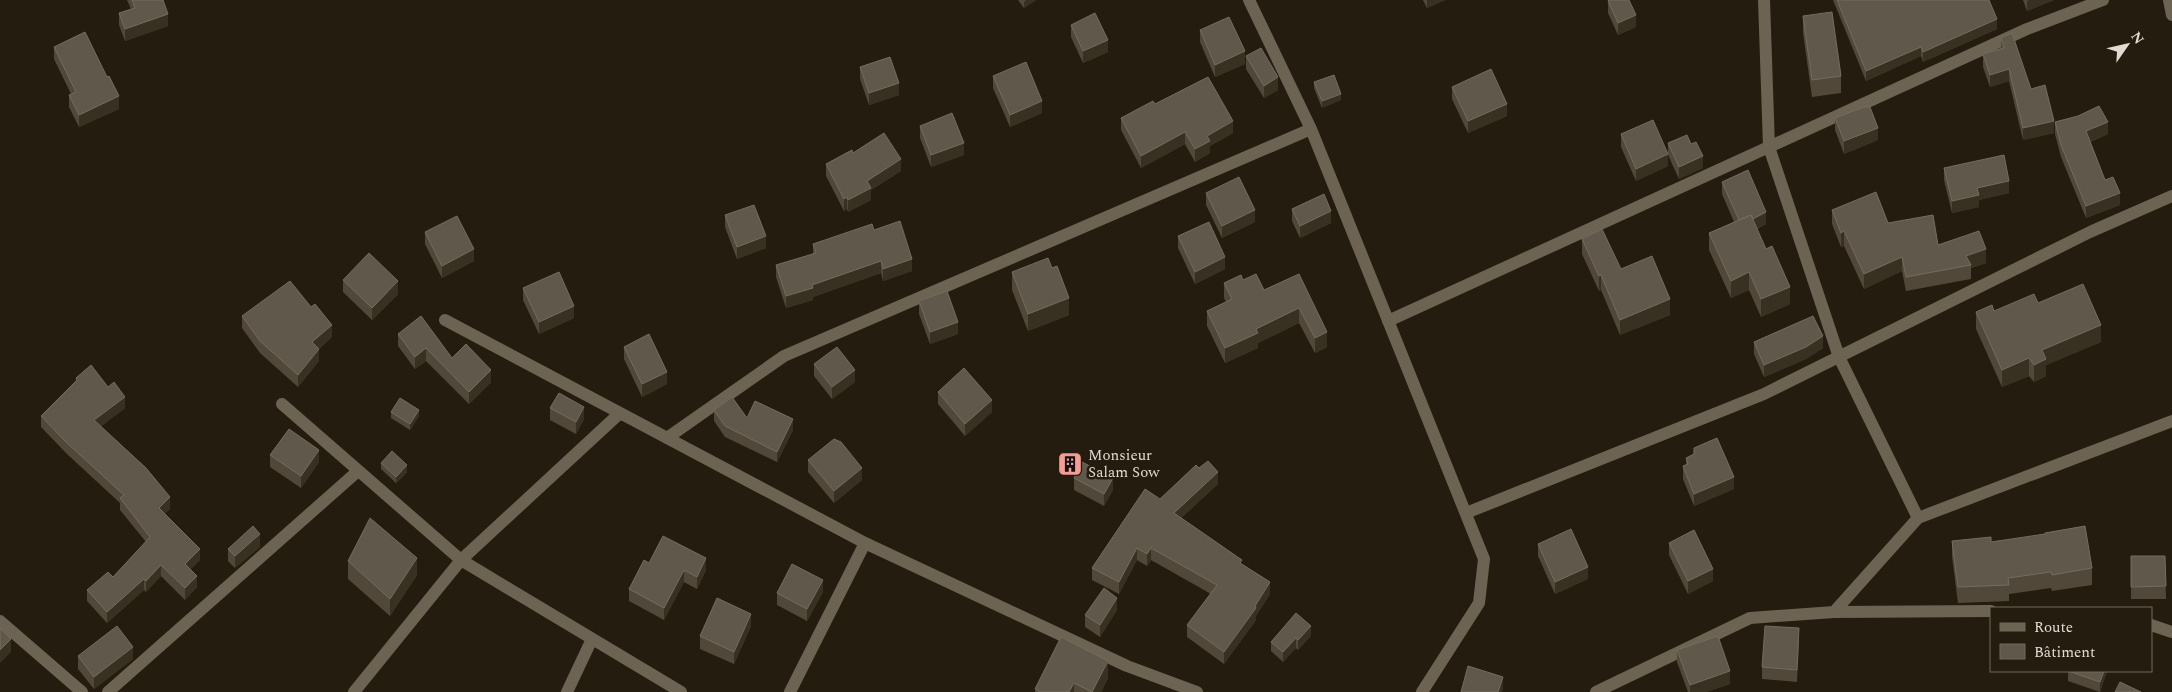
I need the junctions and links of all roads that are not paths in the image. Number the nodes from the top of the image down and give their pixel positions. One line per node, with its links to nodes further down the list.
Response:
1 (1249, 0): 6 (street)
2 (1764, 0): 7 (street)
3 (2103, 0): 7 (street)
4 (2169, 0): 5 (street)
5 (2172, 15)
6 (1311, 130): 10 (street); 15 (street)
7 (1769, 147): 10 (street); 11 (street)
8 (2172, 196): 11 (street)
9 (445, 320): 13 (street)
10 (1388, 321): 17 (street)
11 (1839, 357): 17 (street); 18 (street)
12 (282, 404): 16 (street)
13 (620, 413): 15 (street); 20 (street)
14 (2172, 421): 18 (street)
15 (666, 438): 19 (street)
16 (358, 471): 20 (street); 28 (street)
17 (1466, 513): 34 (street)
18 (1918, 518): 22 (street)
19 (865, 543): 32 (street); 33 (street)
20 (461, 560): 26 (street); 29 (street)
21 (1990, 611): 22 (street)
22 (1834, 612): 35 (street)
23 (0, 621): 27 (street)
24 (2152, 624): 25 (street)
25 (2172, 632)
26 (592, 639): 30 (street); 31 (street)
27 (82, 692)
28 (108, 692)
29 (354, 692)
30 (567, 692)
31 (681, 692)
32 (790, 692)
33 (1197, 692)
34 (1422, 692)
35 (1596, 692)

